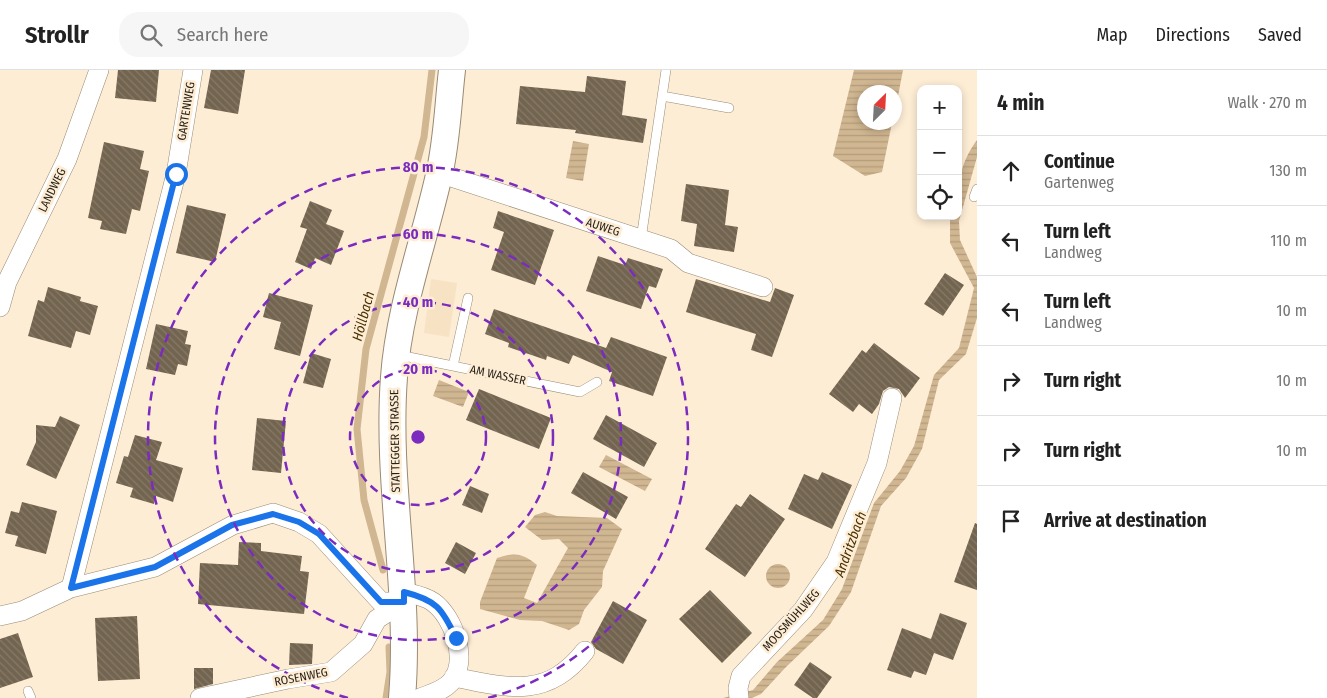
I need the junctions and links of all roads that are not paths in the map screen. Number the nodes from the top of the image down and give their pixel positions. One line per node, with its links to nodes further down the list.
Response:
1 (99, 70): 11 (street, LANDWEG)
2 (193, 70): 16 (street, GARTENWEG)
3 (452, 70): 7 (main road, STATTEGGER STRASSE)
4 (666, 70): 5 (lane)
5 (662, 96): 6 (lane); 8 (lane)
6 (728, 108)
7 (440, 173): 8 (street, AUWEG); 12 (main road, STATTEGGER STRASSE)
8 (641, 240): 9 (street, AUWEG)
9 (763, 287)
10 (468, 298): 13 (lane)
11 (0, 307)
12 (396, 354): 13 (lane, AM WASSER); 17 (main road, STATTEGGER STRASSE)
13 (453, 366): 14 (lane, AM WASSER)
14 (597, 382)
15 (892, 398): 21 (street, MOOSMÜHLWEG)
16 (71, 588): 17 (street); 18 (street)
17 (404, 597): 20 (street); 22 (street, ROSENWEG); 23 (main road, STATTEGGER STRASSE)
18 (0, 616)
19 (585, 651): 20 (street)
20 (454, 677): 24 (street)
21 (739, 693)
22 (200, 698)
23 (402, 698)
24 (420, 698)

